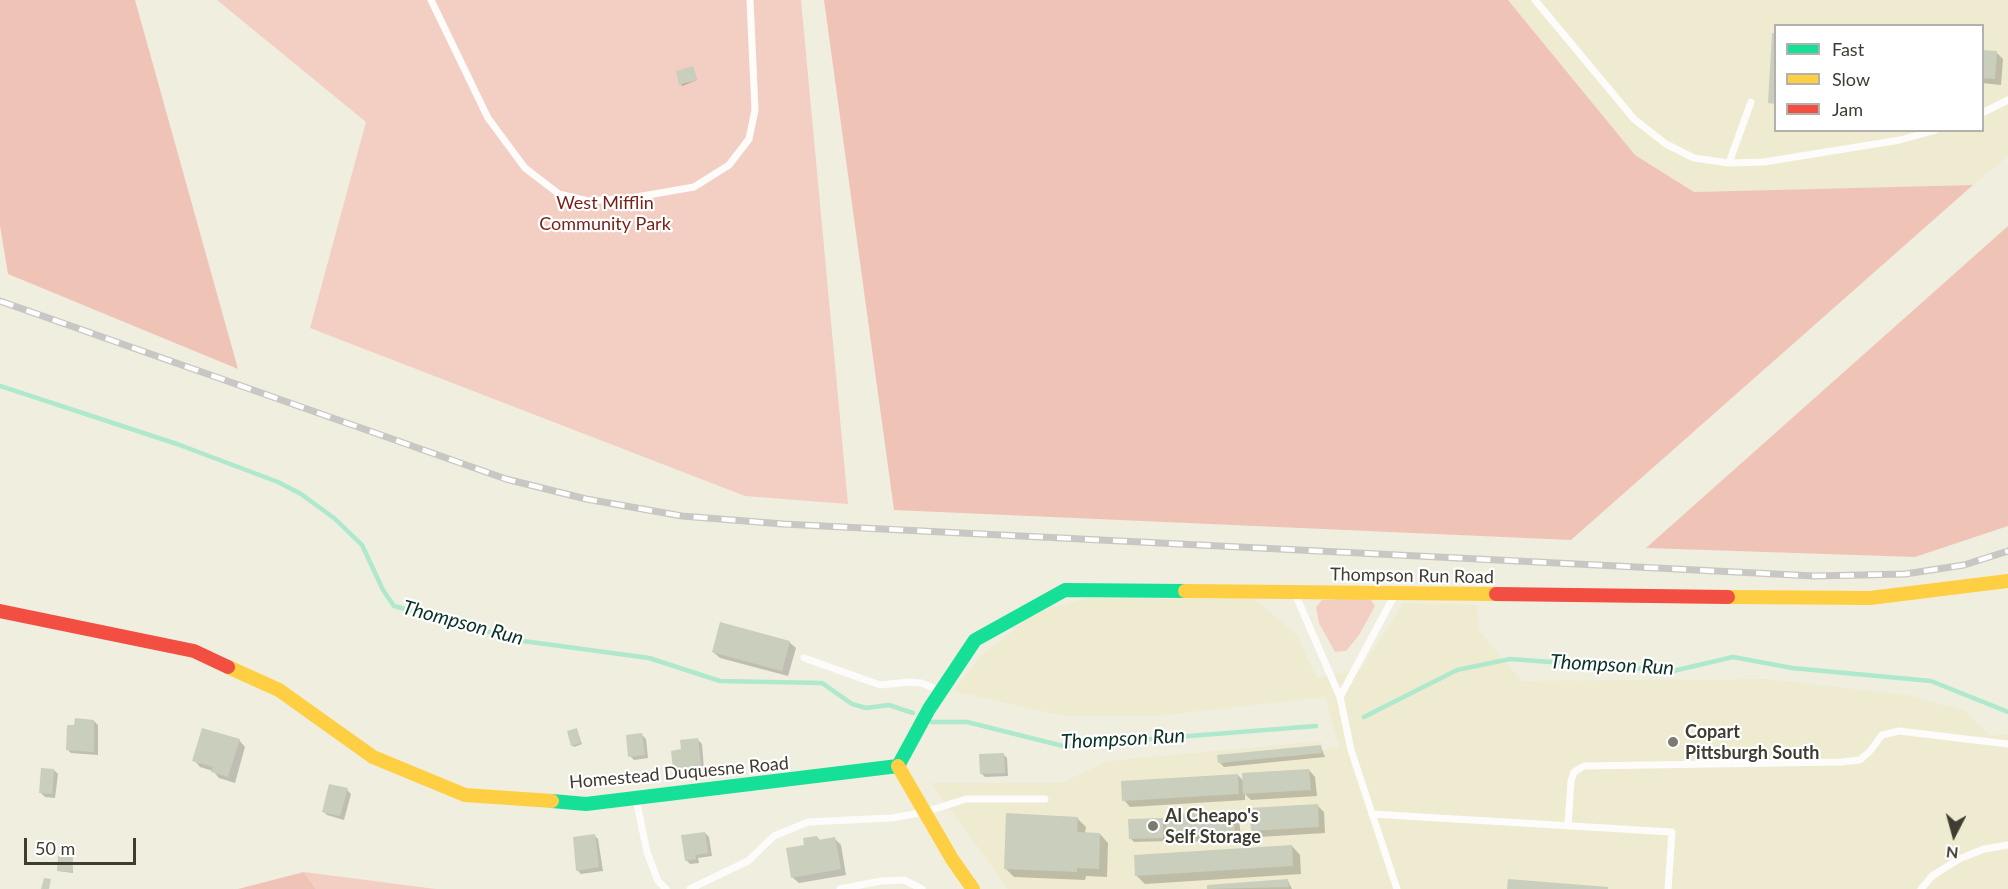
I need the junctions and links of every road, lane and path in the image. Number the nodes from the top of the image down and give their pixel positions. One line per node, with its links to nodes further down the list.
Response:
1 (431, 0): 2 (lane)
2 (750, 0)
3 (1535, 0): 8 (lane)
4 (2008, 100): 6 (lane)
5 (1751, 102): 8 (lane)
6 (1984, 112)
7 (1919, 133): 8 (lane)
8 (1729, 162)
9 (2008, 581): 11 (street, Thompson Run Road)
10 (1294, 592): 11 (street, Thompson Run Road); 14 (street, Thompson Run Road); 15 (lane)
11 (1395, 594): 15 (lane)
12 (0, 611): 18 (street, Homestead Duquesne Road)
13 (804, 658): 14 (lane)
14 (941, 691): 17 (street, Thompson Run Road)
15 (1340, 697): 21 (lane)
16 (2008, 744): 22 (lane)
17 (898, 766): 18 (street, Homestead Duquesne Road); 20 (street)
18 (636, 798): 24 (lane)
19 (1045, 799): 20 (lane)
20 (925, 812): 25 (lane); 28 (street)
21 (1372, 814): 22 (lane); 29 (lane)
22 (1568, 825): 30 (lane)
23 (2008, 845): 31 (lane)
24 (666, 889)
25 (690, 889)
26 (840, 889): 27 (lane)
27 (922, 889)
28 (974, 889)
29 (1397, 889)
30 (1668, 889)
31 (1921, 889)

